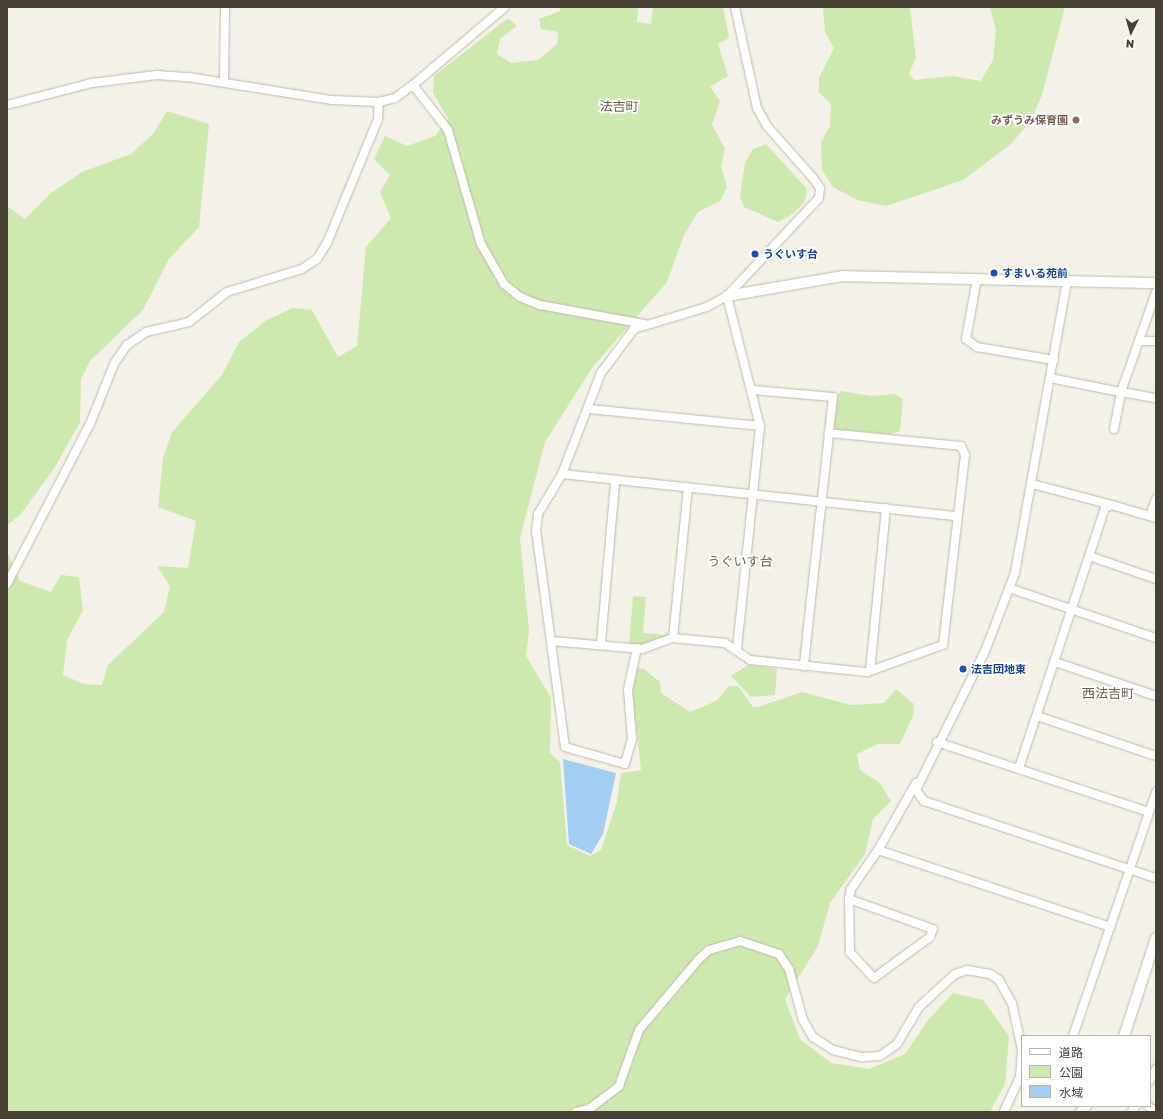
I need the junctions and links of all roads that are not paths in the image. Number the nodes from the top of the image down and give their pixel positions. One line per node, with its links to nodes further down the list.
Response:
1 (225, 7): 4 (street)
2 (505, 7): 5 (street)
3 (734, 7): 12 (street)
4 (224, 82): 6 (street); 7 (street)
5 (413, 85): 6 (street); 13 (street)
6 (379, 102): 38 (street)
7 (7, 105)
8 (977, 279): 9 (street); 12 (street); 16 (street)
9 (1067, 281): 10 (street); 16 (street)
10 (1156, 283)
11 (1156, 292): 14 (street)
12 (727, 296): 13 (street); 18 (street)
13 (645, 324): 21 (street)
14 (1141, 341): 15 (street); 19 (street)
15 (1156, 341)
16 (1054, 360): 17 (street)
17 (1050, 378): 19 (street); 27 (street)
18 (753, 390): 22 (street); 24 (street)
19 (1121, 392): 20 (street); 23 (street)
20 (1156, 398)
21 (589, 409): 22 (street); 25 (street)
22 (760, 426): 29 (street)
23 (1114, 429)
24 (829, 434): 31 (street); 34 (street)
25 (562, 474): 26 (street); 43 (street)
26 (615, 482): 28 (street); 44 (street)
27 (1032, 484): 32 (street); 39 (street)
28 (688, 488): 29 (street); 41 (street)
29 (753, 494): 31 (street); 46 (street)
30 (1156, 499): 35 (street)
31 (821, 501): 33 (street); 48 (street)
32 (1108, 504): 35 (street); 36 (street)
33 (886, 508): 34 (street); 49 (street)
34 (957, 516): 49 (street)
35 (1153, 517)
36 (1089, 556): 37 (street); 40 (street)
37 (1156, 579)
38 (7, 584)
39 (1009, 588): 40 (street); 52 (street)
40 (1071, 609): 42 (street); 47 (street)
41 (673, 638): 45 (street); 46 (street)
42 (1156, 638)
43 (551, 641): 44 (street); 45 (street)
44 (600, 643): 45 (street)
45 (637, 648)
46 (738, 650): 48 (street)
47 (1055, 662): 50 (street); 51 (street)
48 (804, 666): 49 (street)
49 (870, 671)
50 (1156, 696)
51 (1037, 716): 53 (street); 54 (street)
52 (938, 742): 54 (street); 55 (street)
53 (1156, 756)
54 (1019, 768): 57 (street)
55 (918, 781): 58 (street); 59 (street)
56 (1156, 792): 57 (street)
57 (1149, 812): 59 (street)
58 (878, 850): 61 (street); 62 (street)
59 (1130, 869): 60 (street); 62 (street)
60 (1156, 878)
61 (849, 899): 61 (street)
62 (1111, 927): 64 (street)
63 (1156, 938): 65 (street)
64 (1073, 1035)
65 (1124, 1035)
66 (1021, 1045): 70 (street)
67 (1021, 1064): 71 (street)
68 (1156, 1069): 69 (street)
69 (1151, 1078)
70 (576, 1112)
71 (1004, 1112)

